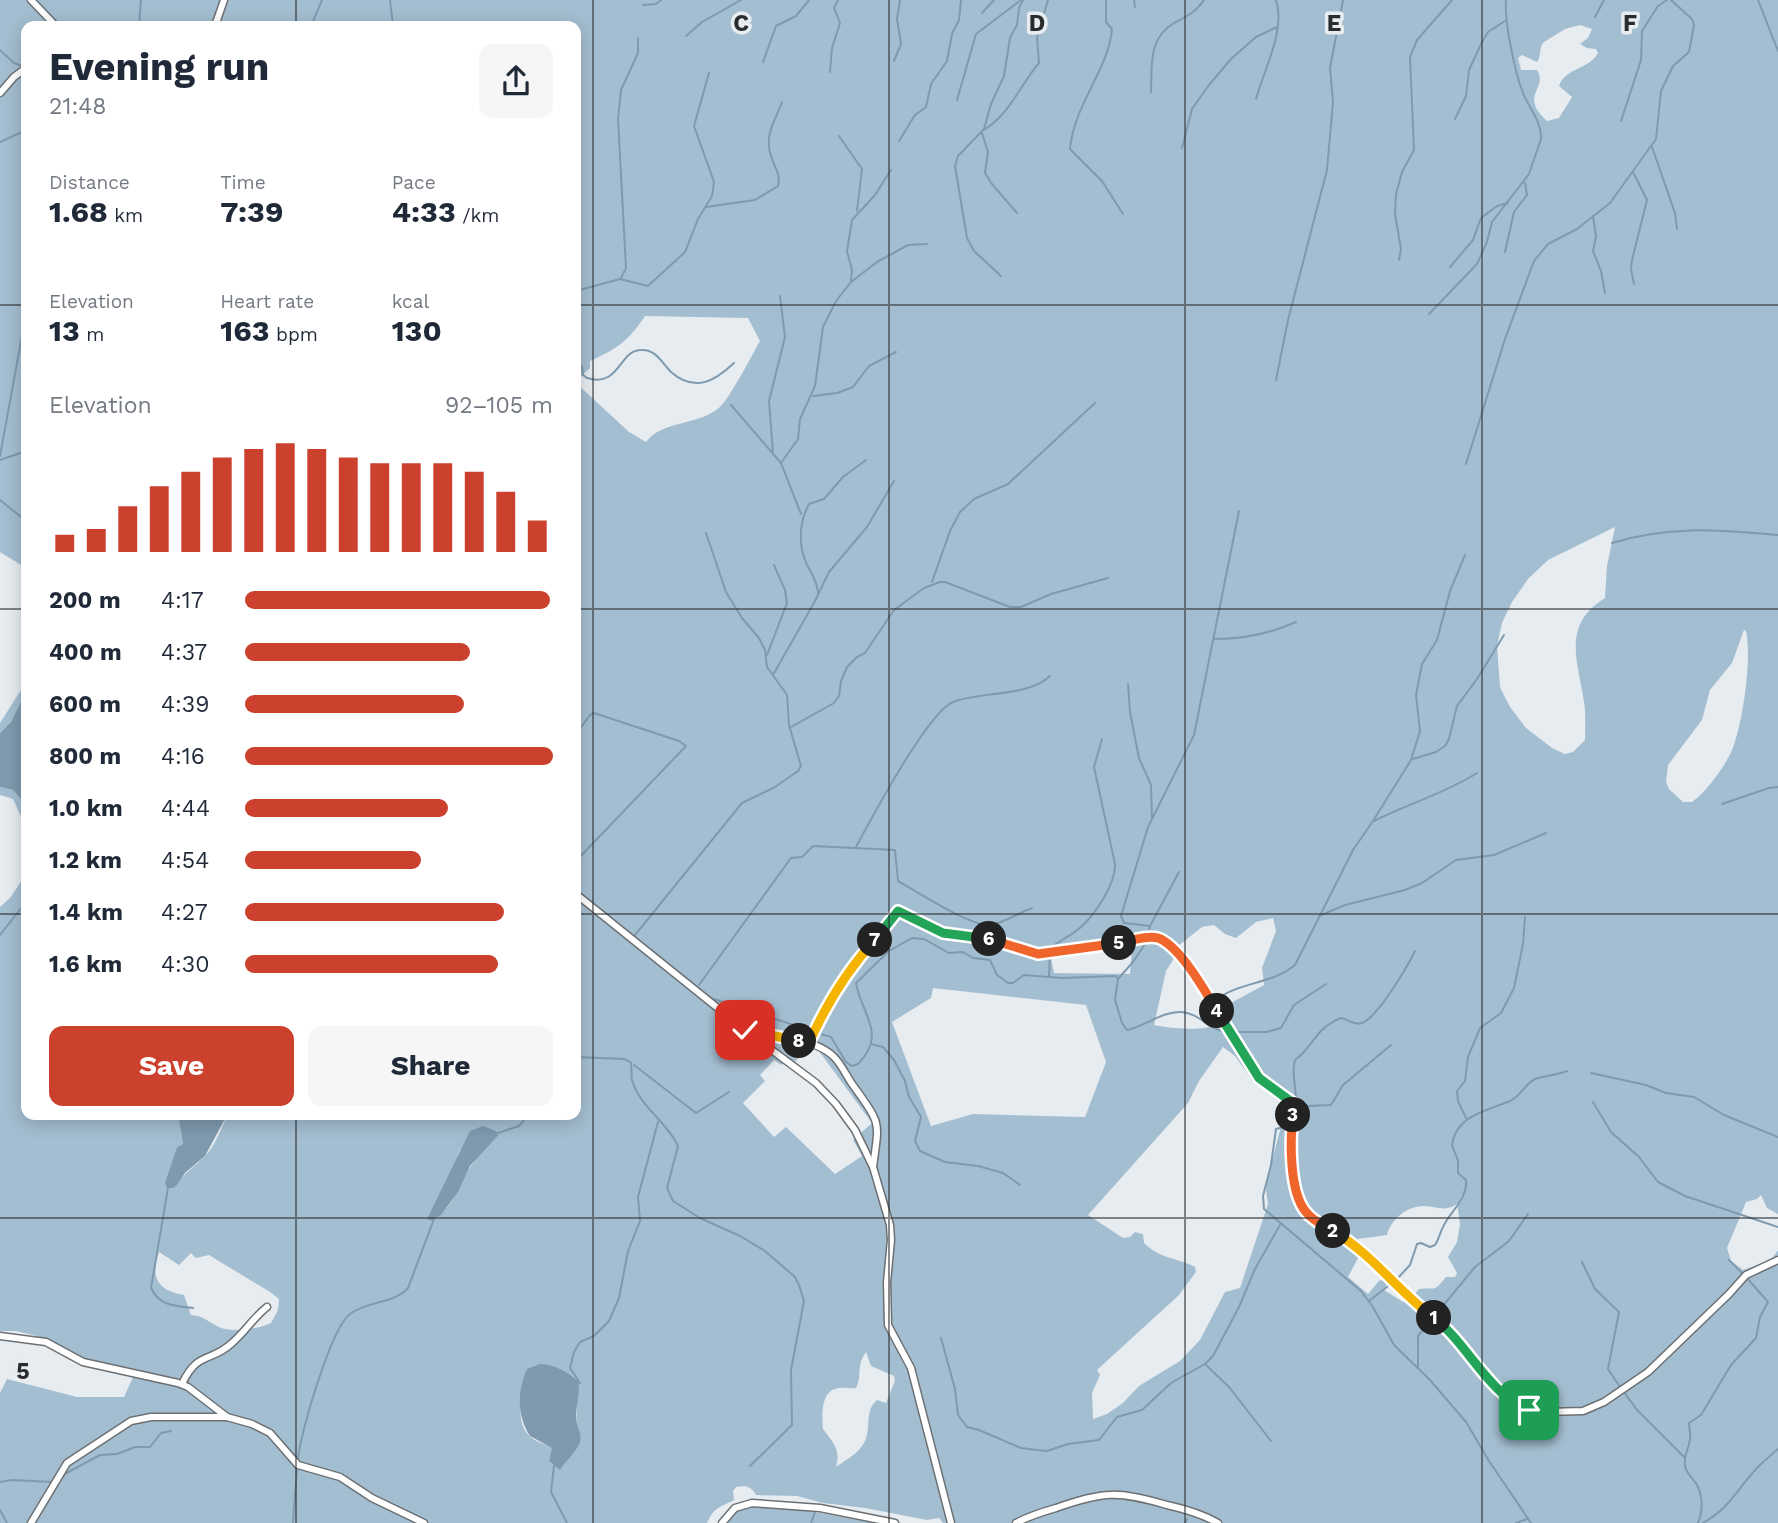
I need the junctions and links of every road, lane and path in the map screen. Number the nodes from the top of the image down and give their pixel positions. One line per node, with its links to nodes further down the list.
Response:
1 (31, 0): 3 (street)
2 (224, 0): 4 (street)
3 (51, 21)
4 (217, 21)
5 (21, 72): 6 (street)
6 (0, 93)
7 (581, 898): 8 (street)
8 (745, 1030): 9 (street); 10 (street)
9 (809, 1043): 10 (street); 11 (street)
10 (873, 1167): 20 (street)
11 (1778, 1260)
12 (267, 1307): 14 (street)
13 (0, 1336): 14 (street)
14 (182, 1384): 15 (street)
15 (227, 1418): 16 (street); 17 (street)
16 (31, 1523)
17 (424, 1523)
18 (722, 1523): 19 (street)
19 (895, 1523)
20 (951, 1523)
21 (1016, 1523): 22 (street)
22 (1218, 1523)

